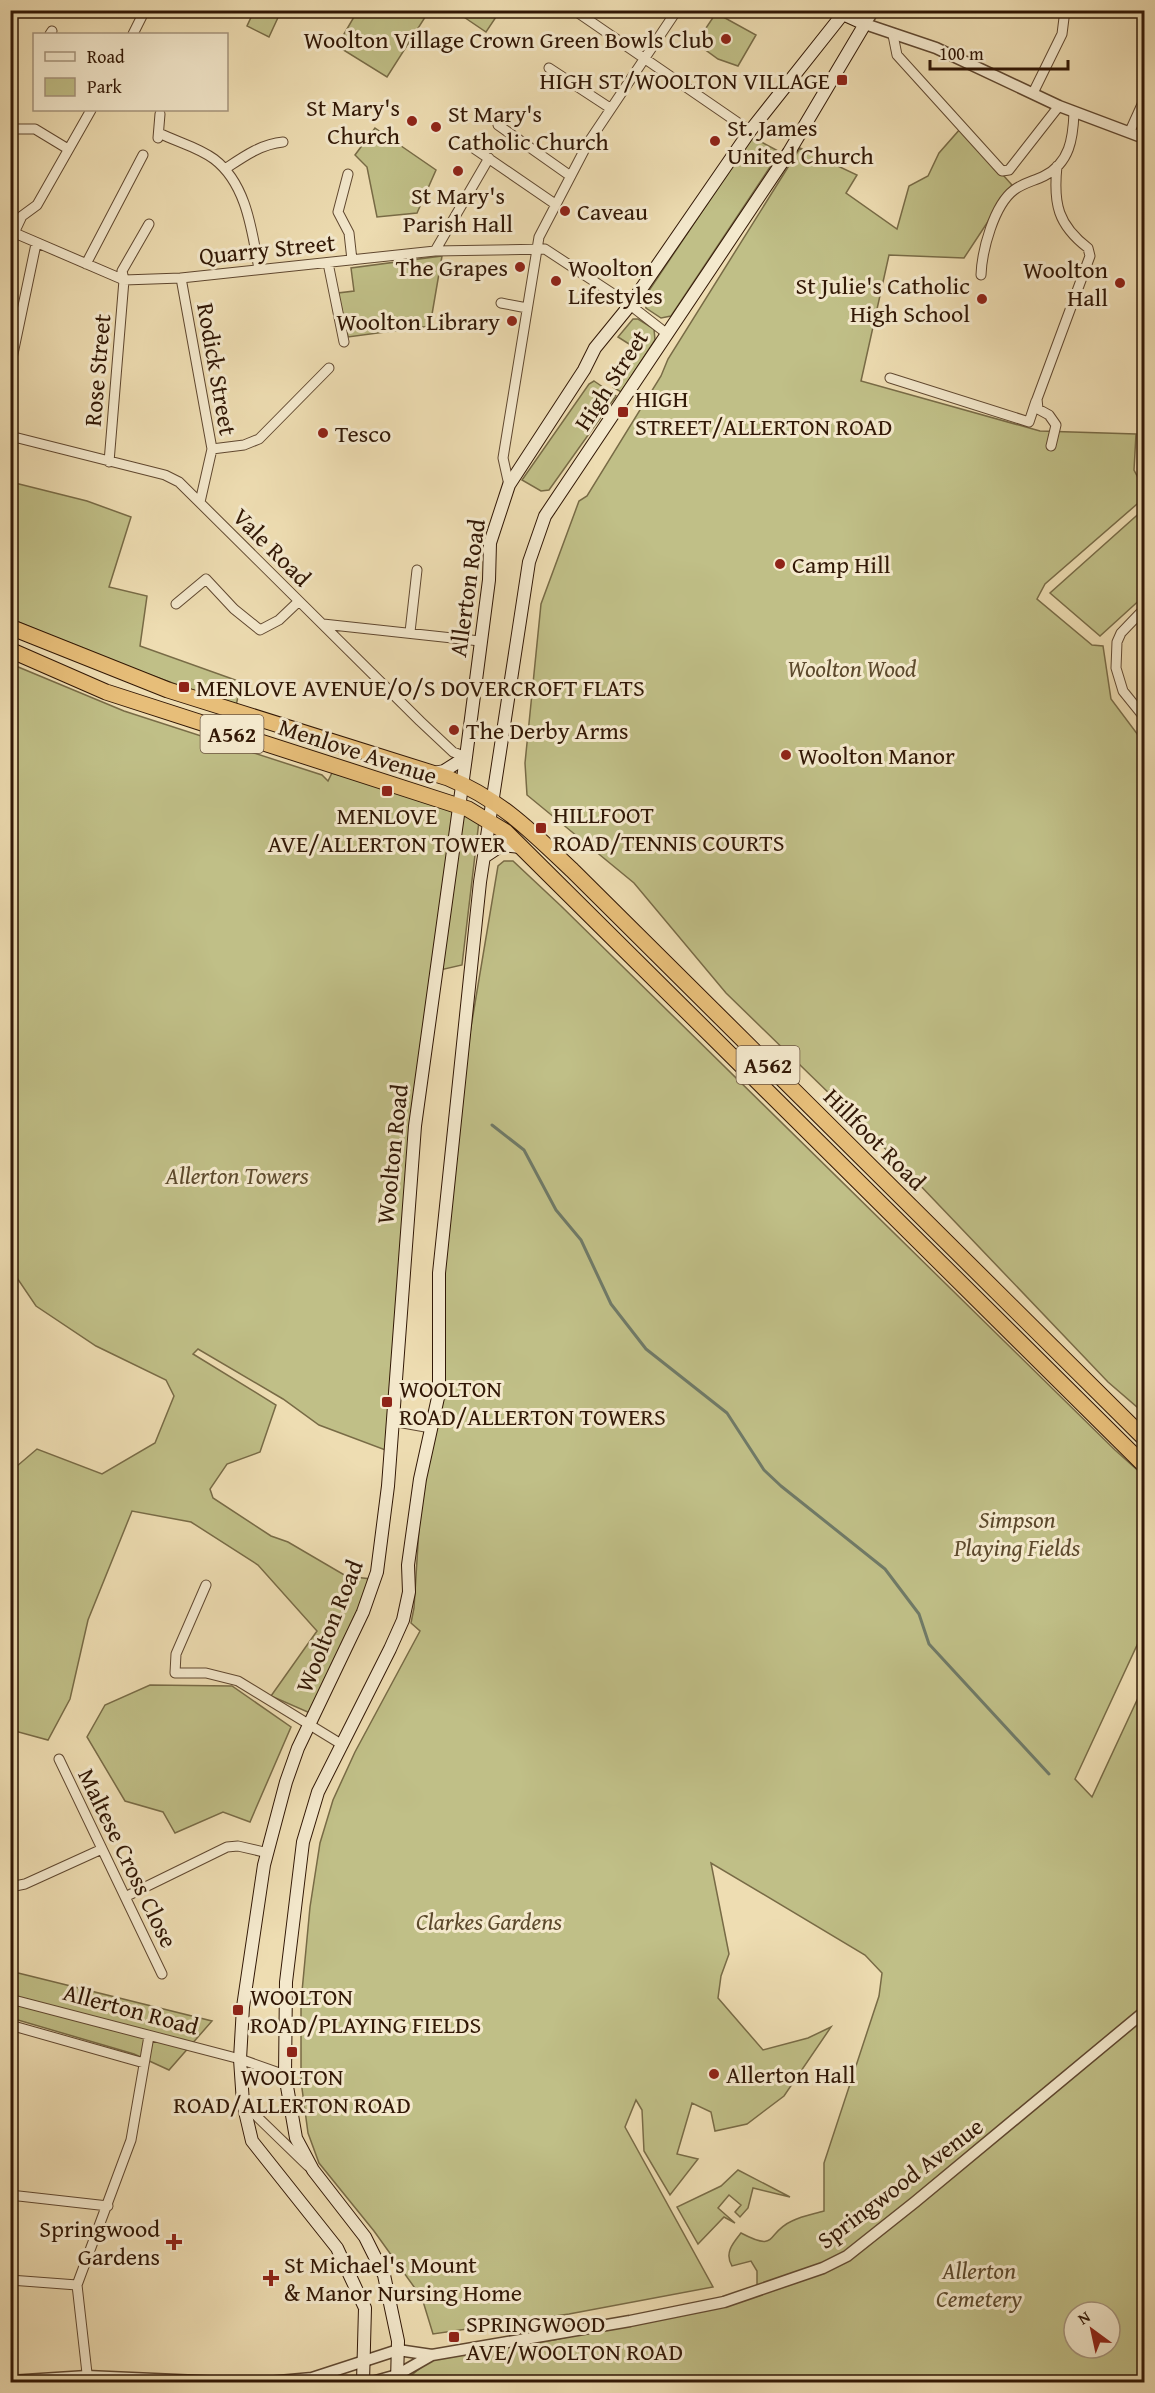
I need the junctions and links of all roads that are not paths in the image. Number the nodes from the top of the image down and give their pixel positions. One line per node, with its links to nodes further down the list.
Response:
1 (137, 10): 8 (street)
2 (574, 10): 10 (street)
3 (677, 10): 10 (street, Allerton Road)
4 (873, 10): 7 (street)
5 (1065, 10): 12 (street)
6 (841, 12): 7 (main road); 21 (main road, High Street)
7 (865, 24): 9 (street); 49 (main road, High Street)
8 (134, 33)
9 (893, 35): 12 (street); 14 (street)
10 (645, 57): 15 (street, Allerton Road); 21 (street)
11 (549, 68): 15 (street)
12 (1033, 93): 14 (street)
13 (1144, 100): 22 (street)
14 (1059, 106): 17 (street)
15 (610, 108): 32 (street, Allerton Road)
16 (90, 111): 26 (street)
17 (1074, 113): 22 (street); 29 (street)
18 (160, 114): 30 (street)
19 (498, 125): 32 (street)
20 (10, 129): 26 (street)
21 (750, 131): 47 (main road, High Street)
22 (1130, 131): 23 (street)
23 (1144, 138)
24 (275, 140): 30 (street)
25 (469, 145): 28 (street)
26 (68, 149): 35 (street)
27 (143, 155): 41 (street)
28 (489, 158): 33 (street); 38 (street)
29 (1057, 166): 43 (street); 54 (street)
30 (225, 169): 42 (street)
31 (348, 174): 39 (street)
32 (569, 175): 33 (street, Allerton Road)
33 (555, 204): 37 (street, Allerton Road)
34 (148, 224): 45 (street, Rose Street)
35 (12, 232): 36 (street, Quarry Street)
36 (36, 244): 41 (street, Quarry Street); 51 (street)
37 (537, 248): 38 (street, Quarry Street); 47 (street); 48 (street, Allerton Road)
38 (435, 251): 39 (street, Quarry Street)
39 (352, 260): 40 (street, Quarry Street)
40 (328, 263): 42 (street, Quarry Street); 50 (street)
41 (86, 264): 45 (street, Quarry Street)
42 (259, 269): 44 (street, Quarry Street)
43 (981, 275)
44 (181, 278): 45 (street, Quarry Street); 57 (street, Rodick Street)
45 (124, 280): 58 (street, Rose Street)
46 (501, 303): 48 (street)
47 (630, 305): 49 (street); 59 (main road, High Street)
48 (528, 308): 59 (street, Allerton Road)
49 (666, 333): 74 (main road, High Street)
50 (344, 342)
51 (10, 368)
52 (329, 368): 57 (street)
53 (890, 378): 54 (street)
54 (1037, 399): 56 (street)
55 (10, 436): 58 (street, Vale Road)
56 (1051, 446)
57 (212, 449): 60 (street, Rodick Street)
58 (110, 462): 60 (street, Vale Road)
59 (509, 486): 68 (main road, Allerton Road)
60 (200, 502): 62 (street, Vale Road)
61 (417, 570): 67 (street)
62 (299, 601): 63 (street); 65 (street, Vale Road)
63 (176, 604)
64 (1144, 609): 70 (street)
65 (323, 624): 67 (street); 71 (street, Vale Road)
66 (10, 627): 72 (highway, Menlove Avenue / A562)
67 (410, 632): 68 (street)
68 (480, 641): 71 (main road, Allerton Road)
69 (10, 650): 75 (highway, Menlove Avenue / A562)
70 (1144, 717)
71 (466, 757): 72 (main road); 73 (main road, Allerton Road)
72 (434, 773): 73 (highway, Menlove Avenue / A562)
73 (462, 784): 74 (highway, Hillfoot Road / A562); 75 (main road, Woolton Road)
74 (492, 799): 76 (main road); 81 (highway, Hillfoot Road / A562)
75 (458, 806): 76 (highway, Menlove Avenue / A562); 79 (main road, Woolton Road)
76 (489, 820): 77 (highway, Hillfoot Road / A562); 78 (main road)
77 (521, 847): 78 (main road); 82 (highway, Hillfoot Road / A562)
78 (484, 857): 80 (main road)
79 (392, 1421): 80 (street); 84 (main road, Woolton Road)
80 (431, 1428): 85 (main road)
81 (1144, 1437)
82 (1144, 1465)
83 (206, 1585): 84 (street)
84 (309, 1726): 85 (street); 88 (main road, Woolton Road)
85 (340, 1743): 98 (main road)
86 (59, 1759): 87 (street, Maltese Cross Close)
87 (102, 1849): 89 (street); 90 (street, Maltese Cross Close)
88 (268, 1852): 90 (street); 96 (main road, Woolton Road)
89 (10, 1887)
90 (127, 1896): 91 (street, Maltese Cross Close)
91 (162, 1974)
92 (10, 1999): 95 (street, Allerton Road)
93 (1144, 2012): 106 (street, Springwood Avenue)
94 (10, 2025): 97 (street, Allerton Road)
95 (149, 2036): 96 (street, Allerton Road); 97 (street)
96 (240, 2059): 98 (street, Allerton Road); 99 (main road, Woolton Road)
97 (144, 2063): 102 (street)
98 (285, 2075): 100 (main road)
99 (243, 2103): 100 (street); 107 (main road, Woolton Road)
100 (313, 2170): 105 (main road)
101 (10, 2195): 102 (street)
102 (108, 2206): 104 (street)
103 (10, 2280): 104 (street)
104 (77, 2284): 108 (street)
105 (398, 2350): 106 (street, Springwood Avenue); 107 (street, Springwood Avenue); 109 (main road)
106 (432, 2355): 109 (street, Springwood Avenue)
107 (365, 2360): 112 (street, Springwood Avenue); 113 (main road, Woolton Road)
108 (87, 2379): 110 (street); 111 (street)
109 (397, 2379): 114 (street, Springwood Avenue)
110 (10, 2381)
111 (221, 2382)
112 (268, 2382)
113 (363, 2382)
114 (372, 2382)

